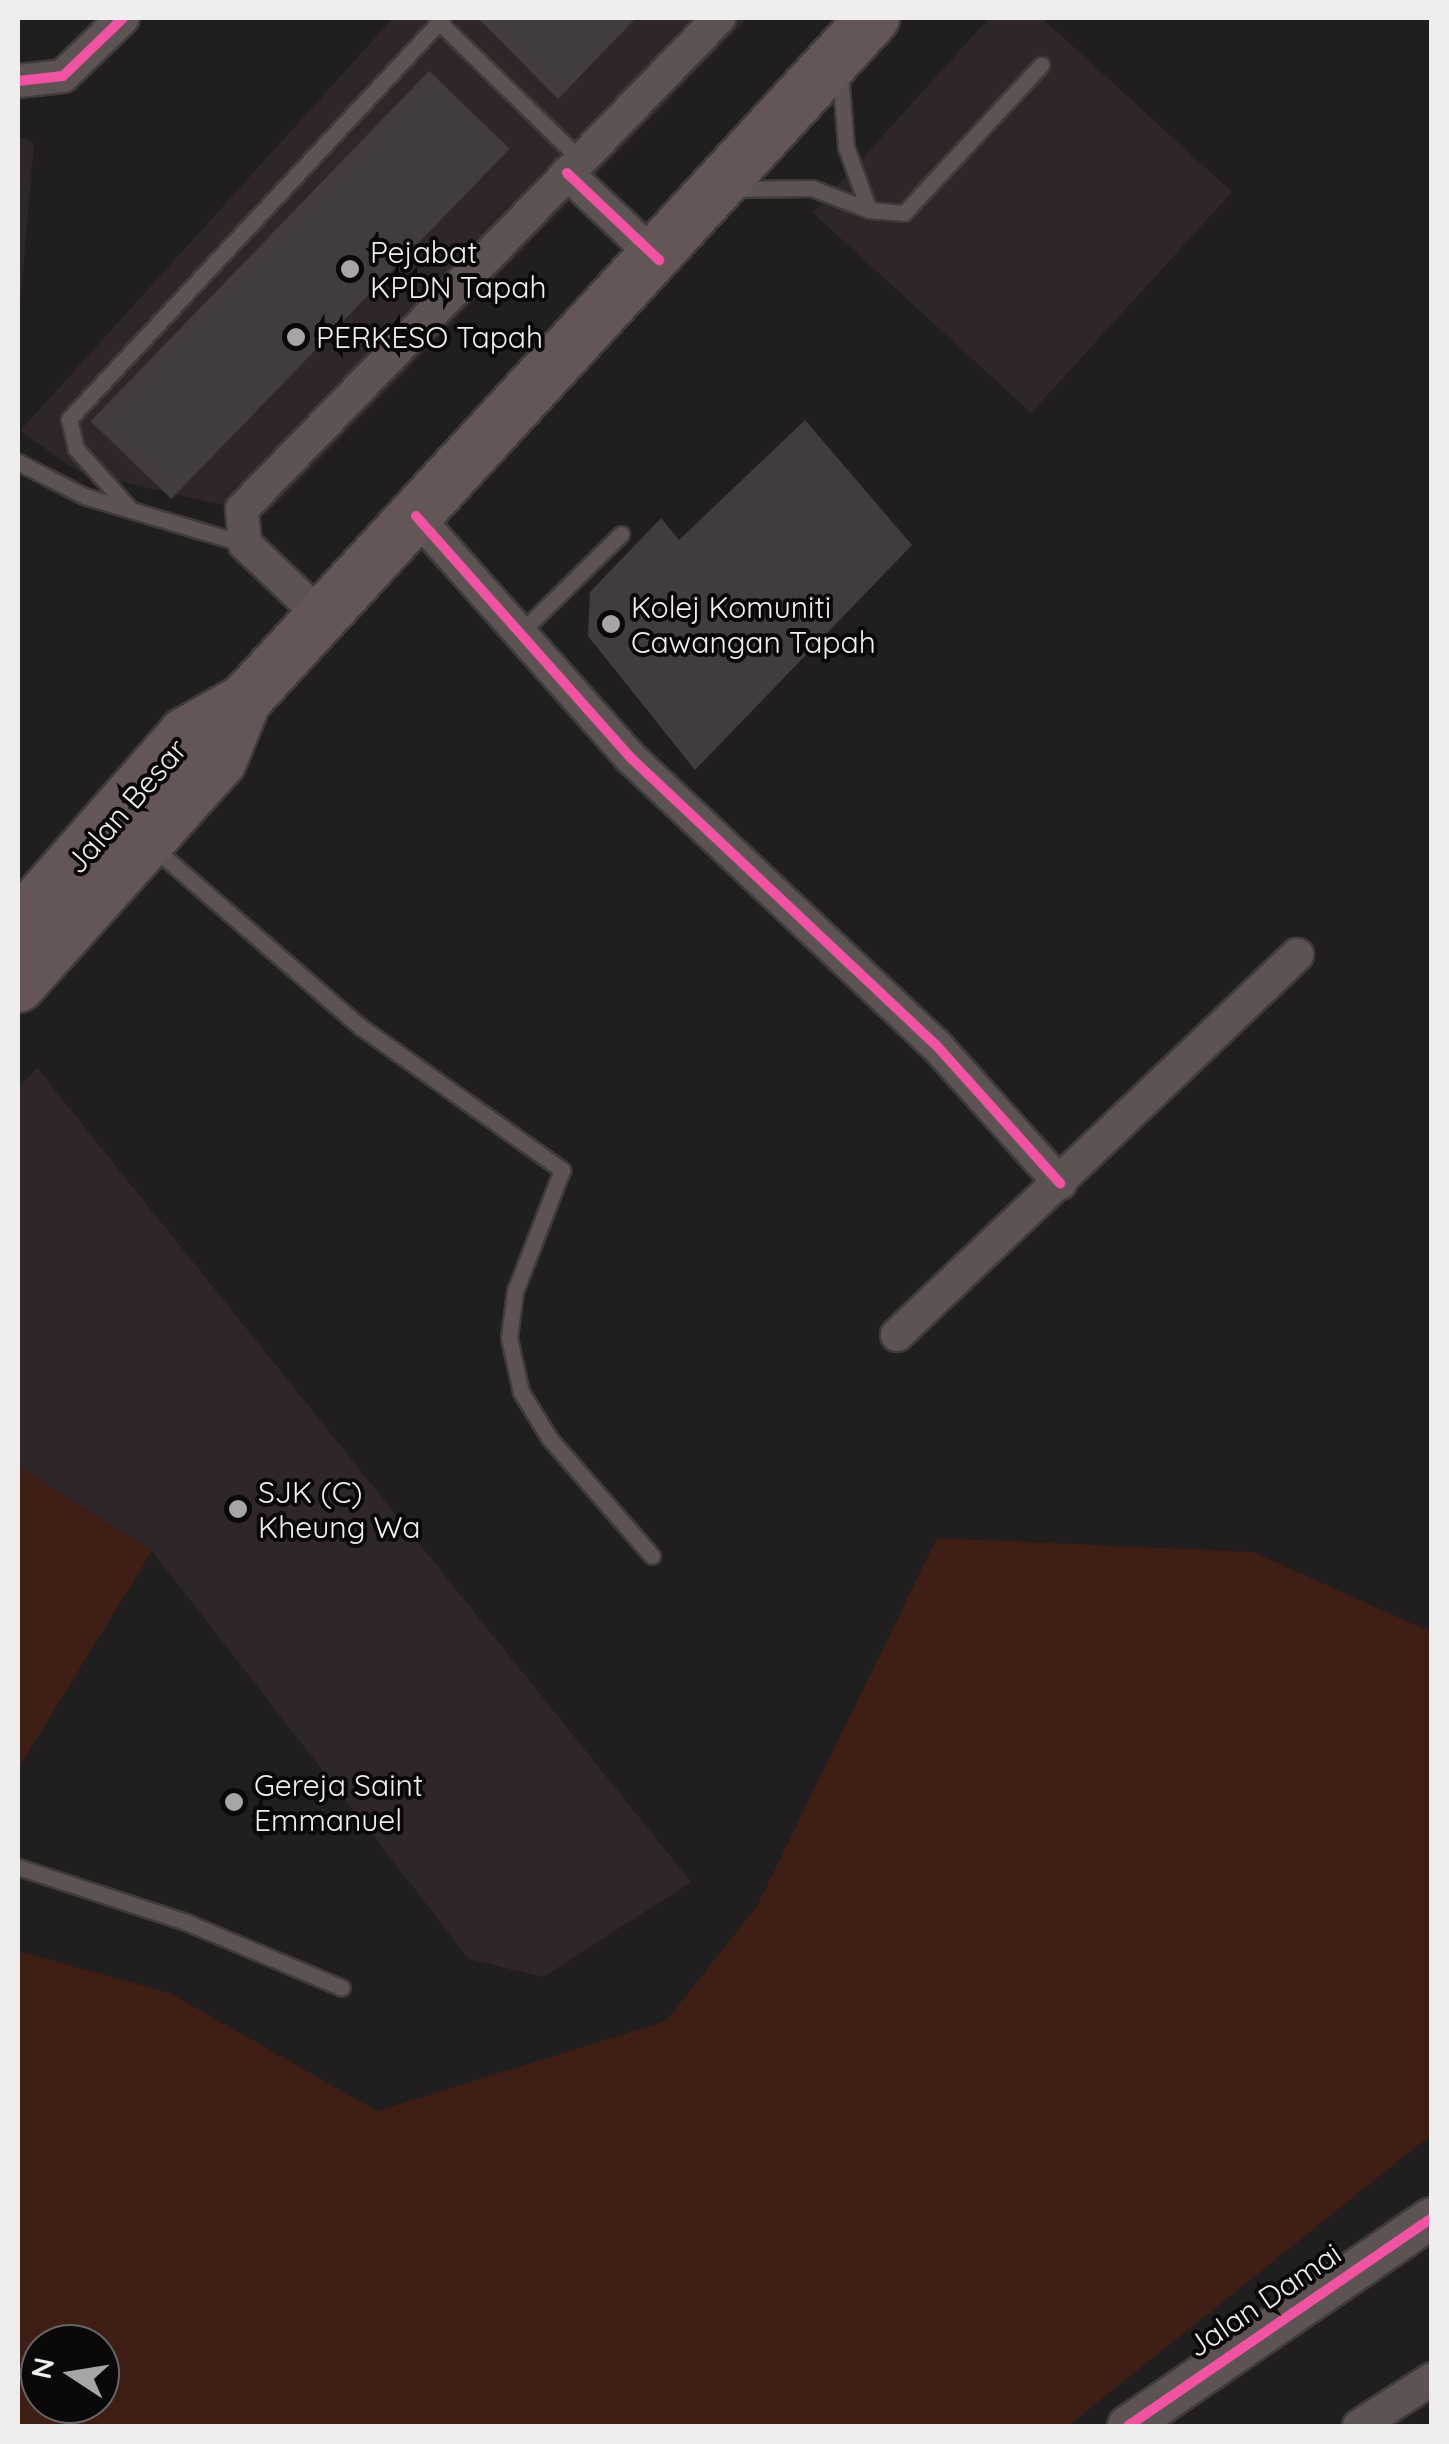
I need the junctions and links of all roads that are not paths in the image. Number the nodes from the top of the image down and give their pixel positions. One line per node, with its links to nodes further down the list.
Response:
1 (123, 18): 7 (street)
2 (718, 18): 8 (street)
3 (874, 18): 5 (highway)
4 (441, 20): 8 (lane); 13 (lane)
5 (839, 56): 9 (highway); 10 (lane)
6 (1042, 66): 10 (lane)
7 (18, 81)
8 (574, 166): 11 (street); 16 (street)
9 (721, 190): 10 (lane); 11 (highway)
10 (869, 210)
11 (658, 260): 14 (highway)
12 (18, 462): 13 (lane)
13 (131, 510): 16 (lane)
14 (416, 516): 17 (highway); 18 (street)
15 (621, 534): 18 (lane)
16 (246, 544): 17 (street)
17 (324, 619): 19 (highway)
18 (519, 634): 24 (street)
19 (245, 700): 20 (highway); 21 (highway, Jalan Besar)
20 (151, 845): 23 (highway); 26 (lane)
21 (18, 925)
22 (1297, 955): 24 (street)
23 (18, 986)
24 (1060, 1183): 25 (street)
25 (897, 1335)
26 (652, 1556)
27 (18, 1866): 28 (lane)
28 (342, 1988)
29 (1432, 2218): 31 (street, Jalan Damai)
30 (1432, 2379): 32 (street)
31 (1128, 2426)
32 (1359, 2426)

